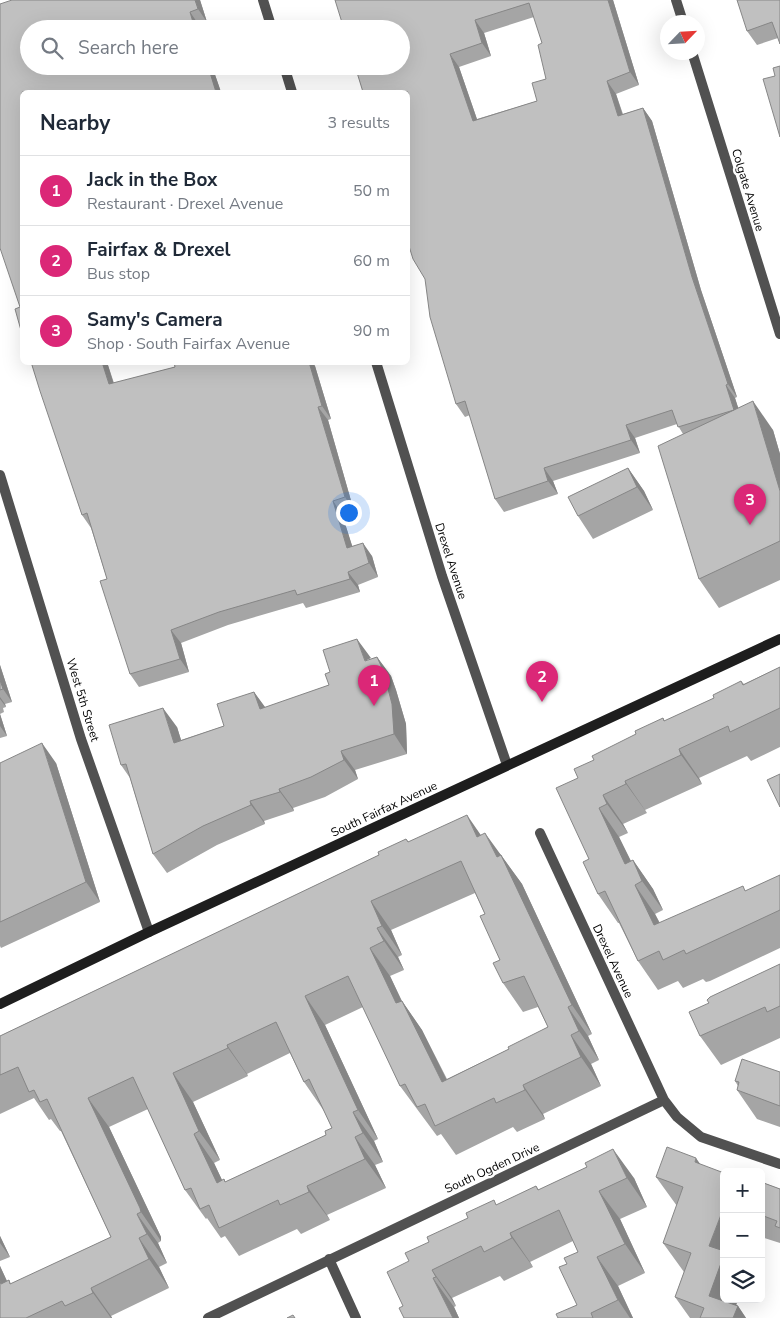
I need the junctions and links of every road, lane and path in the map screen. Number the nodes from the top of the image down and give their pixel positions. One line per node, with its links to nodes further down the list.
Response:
1 (263, 0): 4 (street)
2 (676, 0): 3 (street)
3 (681, 15)
4 (269, 20)
5 (694, 60): 8 (street, Colgate Avenue)
6 (287, 75): 7 (street)
7 (291, 90)
8 (780, 334)
9 (377, 365): 12 (street, Drexel Avenue)
10 (0, 475): 14 (street, West 5th Street)
11 (780, 639): 12 (main road, South Fairfax Avenue)
12 (507, 765): 14 (main road, South Fairfax Avenue)
13 (540, 833): 16 (street, Drexel Avenue)
14 (148, 932): 15 (main road, South Fairfax Avenue)
15 (0, 1004)
16 (664, 1100): 17 (street); 18 (street, South Ogden Drive)
17 (780, 1164)
18 (329, 1259): 19 (street, South Ogden Drive); 20 (street)
19 (208, 1318)
20 (356, 1318)

